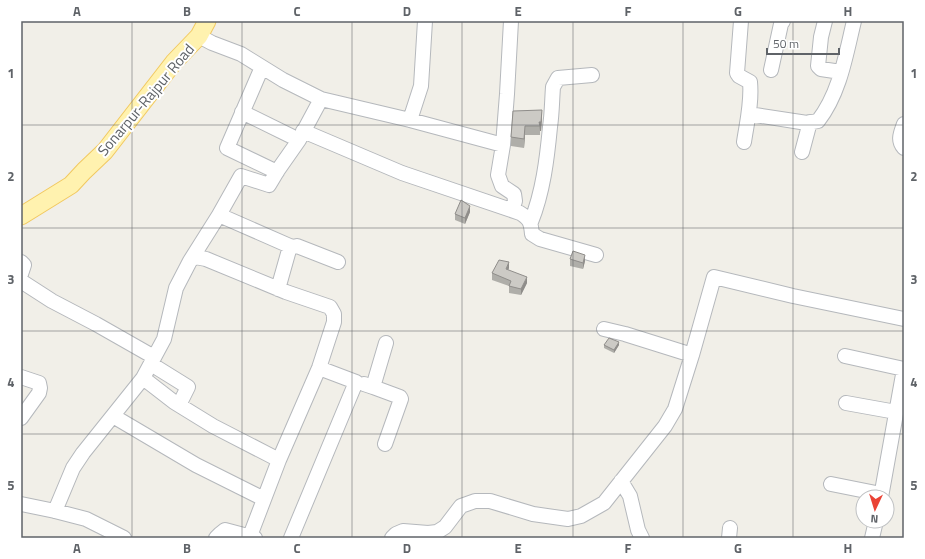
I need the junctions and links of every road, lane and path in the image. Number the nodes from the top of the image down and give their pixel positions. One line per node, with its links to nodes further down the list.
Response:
1 (425, 21): 15 (street)
2 (510, 21): 20 (street)
3 (741, 21): 14 (street)
4 (783, 21): 9 (street)
5 (825, 21): 10 (street)
6 (851, 21): 10 (street)
7 (203, 28): 8 (street); 26 (main road, Sonarpur-Rajpur Road)
8 (262, 67): 12 (street); 13 (street)
9 (771, 70)
10 (841, 72): 16 (street)
11 (592, 75): 27 (street)
12 (321, 99): 15 (street); 18 (street)
13 (242, 112): 18 (street); 23 (street)
14 (749, 114): 16 (street); 19 (street)
15 (410, 120): 20 (street)
16 (810, 122): 22 (street)
17 (904, 124): 21 (street)
18 (301, 135): 23 (street); 24 (street)
19 (744, 142)
20 (503, 145): 24 (street)
21 (904, 148)
22 (802, 152)
23 (277, 172): 25 (street)
24 (512, 210): 27 (street)
25 (219, 215): 28 (street); 31 (street)
26 (21, 216)
27 (531, 222): 29 (street)
28 (292, 247): 32 (street); 35 (street)
29 (596, 255)
30 (21, 262): 33 (street)
31 (190, 262): 35 (street); 41 (street)
32 (338, 262)
33 (21, 274)
34 (21, 280): 41 (street)
35 (278, 289): 42 (street)
36 (904, 319): 39 (street)
37 (604, 329): 39 (street)
38 (386, 343): 47 (street)
39 (692, 355): 55 (street)
40 (845, 356): 43 (street)
41 (152, 361): 45 (street); 49 (street)
42 (319, 368): 46 (street); 54 (street)
43 (904, 369): 50 (street)
44 (21, 377): 52 (street)
45 (143, 378): 49 (street); 51 (street)
46 (356, 382): 47 (street); 65 (street)
47 (373, 387): 53 (street)
48 (846, 403): 50 (street)
49 (179, 405): 54 (street)
50 (896, 412): 57 (street)
51 (113, 416): 59 (street); 61 (street)
52 (21, 418)
53 (385, 444)
54 (279, 460): 59 (street)
55 (621, 481): 66 (street); 67 (street)
56 (831, 484): 58 (street)
57 (882, 489)
58 (855, 490)
59 (264, 499): 62 (street)
60 (21, 504): 61 (street)
61 (55, 511): 63 (street)
62 (252, 537): 64 (street)
63 (124, 538)
64 (216, 538)
65 (291, 538)
66 (392, 538)
67 (642, 538)

